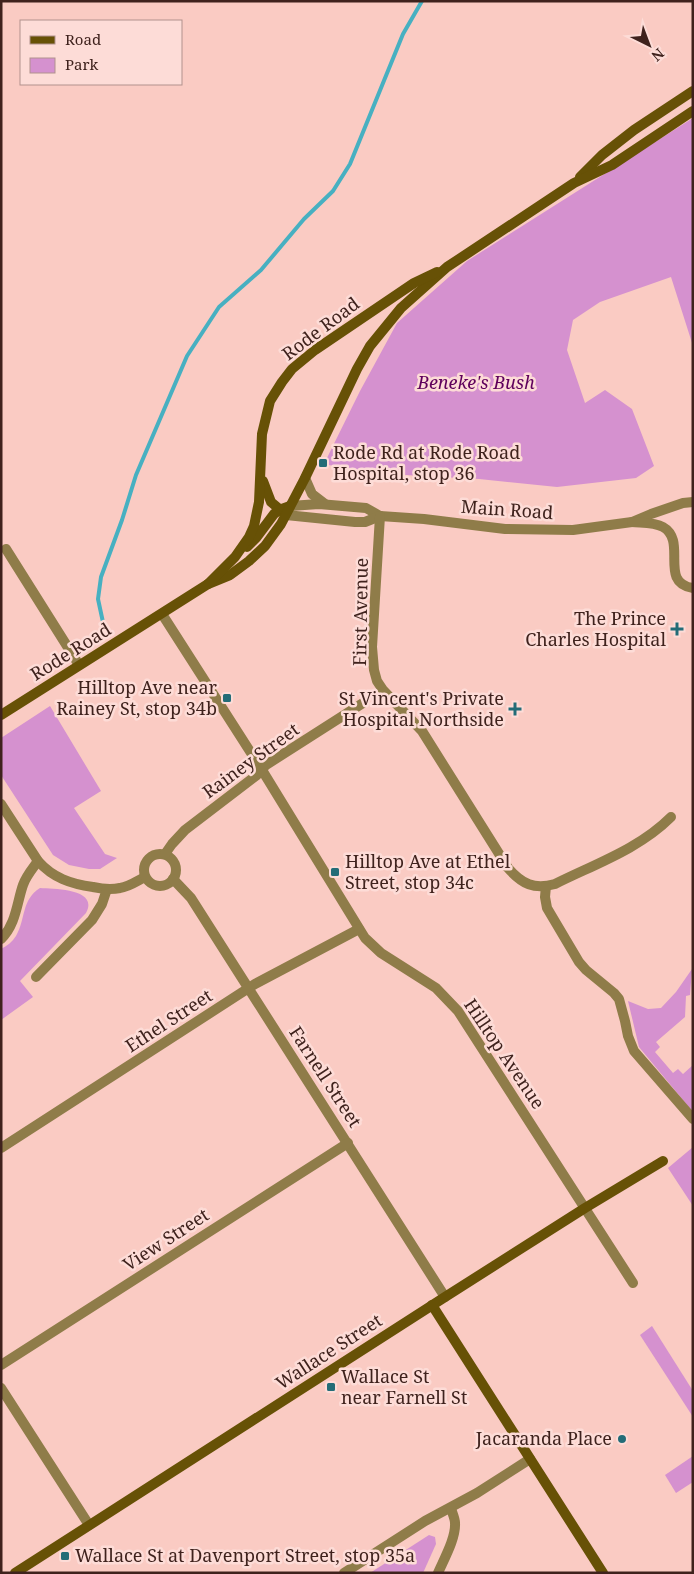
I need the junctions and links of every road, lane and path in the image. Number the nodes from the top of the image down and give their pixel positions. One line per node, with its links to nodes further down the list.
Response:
1 (693, 91): 3 (main road, Rode Road)
2 (693, 111): 3 (main road, Rode Road)
3 (574, 183): 4 (main road, Rode Road)
4 (447, 267): 5 (main road, Rode Road); 6 (main road, Rode Road)
5 (261, 468): 9 (main road); 13 (main road, Rode Road)
6 (305, 478): 8 (street); 9 (main road, Rode Road)
7 (693, 502): 11 (street, Main Road)
8 (325, 504): 9 (street, Main Road); 10 (street, Main Road)
9 (285, 510): 10 (street, Main Road); 13 (main road); 14 (main road, Rode Road)
10 (380, 516): 11 (street, Main Road); 27 (street, First Avenue)
11 (632, 522): 15 (street, Main Road)
12 (6, 549): 17 (street)
13 (235, 558): 14 (main road, Rode Road)
14 (208, 584): 16 (main road, Rode Road)
15 (693, 588)
16 (162, 614): 17 (main road, Rode Road); 20 (street, Hilltop Avenue)
17 (80, 665): 19 (main road, Rode Road)
18 (363, 703): 20 (street, Rainey Street)
19 (1, 714)
20 (262, 770): 23 (street, Rainey Street); 29 (street, Hilltop Avenue)
21 (1, 804): 24 (street)
22 (671, 817): 27 (street)
23 (165, 854): 25 (street); 26 (street)
24 (38, 861): 28 (street); 30 (street)
25 (145, 877): 26 (street); 28 (street)
26 (173, 879): 32 (street, Farnell Street)
27 (546, 886): 33 (street)
28 (107, 889): 31 (street)
29 (359, 929): 32 (street, Ethel Street); 37 (street, Hilltop Avenue)
30 (1, 939)
31 (36, 977)
32 (249, 988): 34 (street, Farnell Street); 35 (street, Ethel Street)
33 (693, 1119)
34 (348, 1143): 39 (street, Farnell Street); 41 (street, View Street)
35 (1, 1148)
36 (663, 1161): 37 (main road, Wallace Street)
37 (585, 1208): 38 (street, Hilltop Avenue); 39 (main road, Wallace Street)
38 (633, 1284)
39 (445, 1297): 40 (main road, Wallace Street)
40 (432, 1306): 43 (main road); 45 (main road, Wallace Street)
41 (1, 1364)
42 (1, 1388): 45 (street)
43 (530, 1459): 44 (street); 49 (main road)
44 (451, 1508): 47 (street); 48 (street)
45 (89, 1525): 46 (main road, Wallace Street)
46 (14, 1573)
47 (344, 1573)
48 (438, 1573)
49 (603, 1573)

